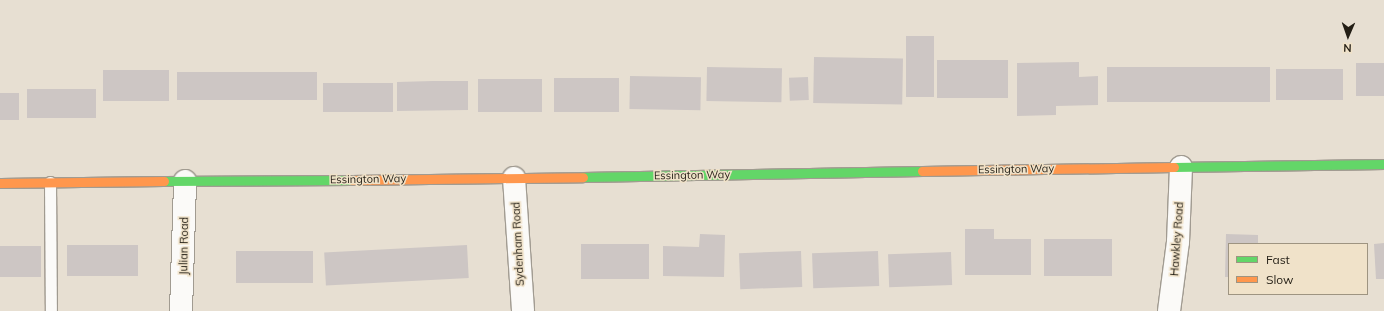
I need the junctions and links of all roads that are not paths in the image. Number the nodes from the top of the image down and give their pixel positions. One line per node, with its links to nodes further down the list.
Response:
1 (1384, 164): 2 (street, Essington Way)
2 (1181, 167): 3 (street, Essington Way); 10 (street, Hawkley Road)
3 (514, 178): 4 (street, Essington Way); 9 (street, Sydenham Road)
4 (185, 181): 5 (street, Essington Way); 8 (street, Julian Road)
5 (50, 182): 6 (street, Essington Way); 7 (lane)
6 (0, 183)
7 (51, 311)
8 (181, 311)
9 (523, 311)
10 (1169, 311)

